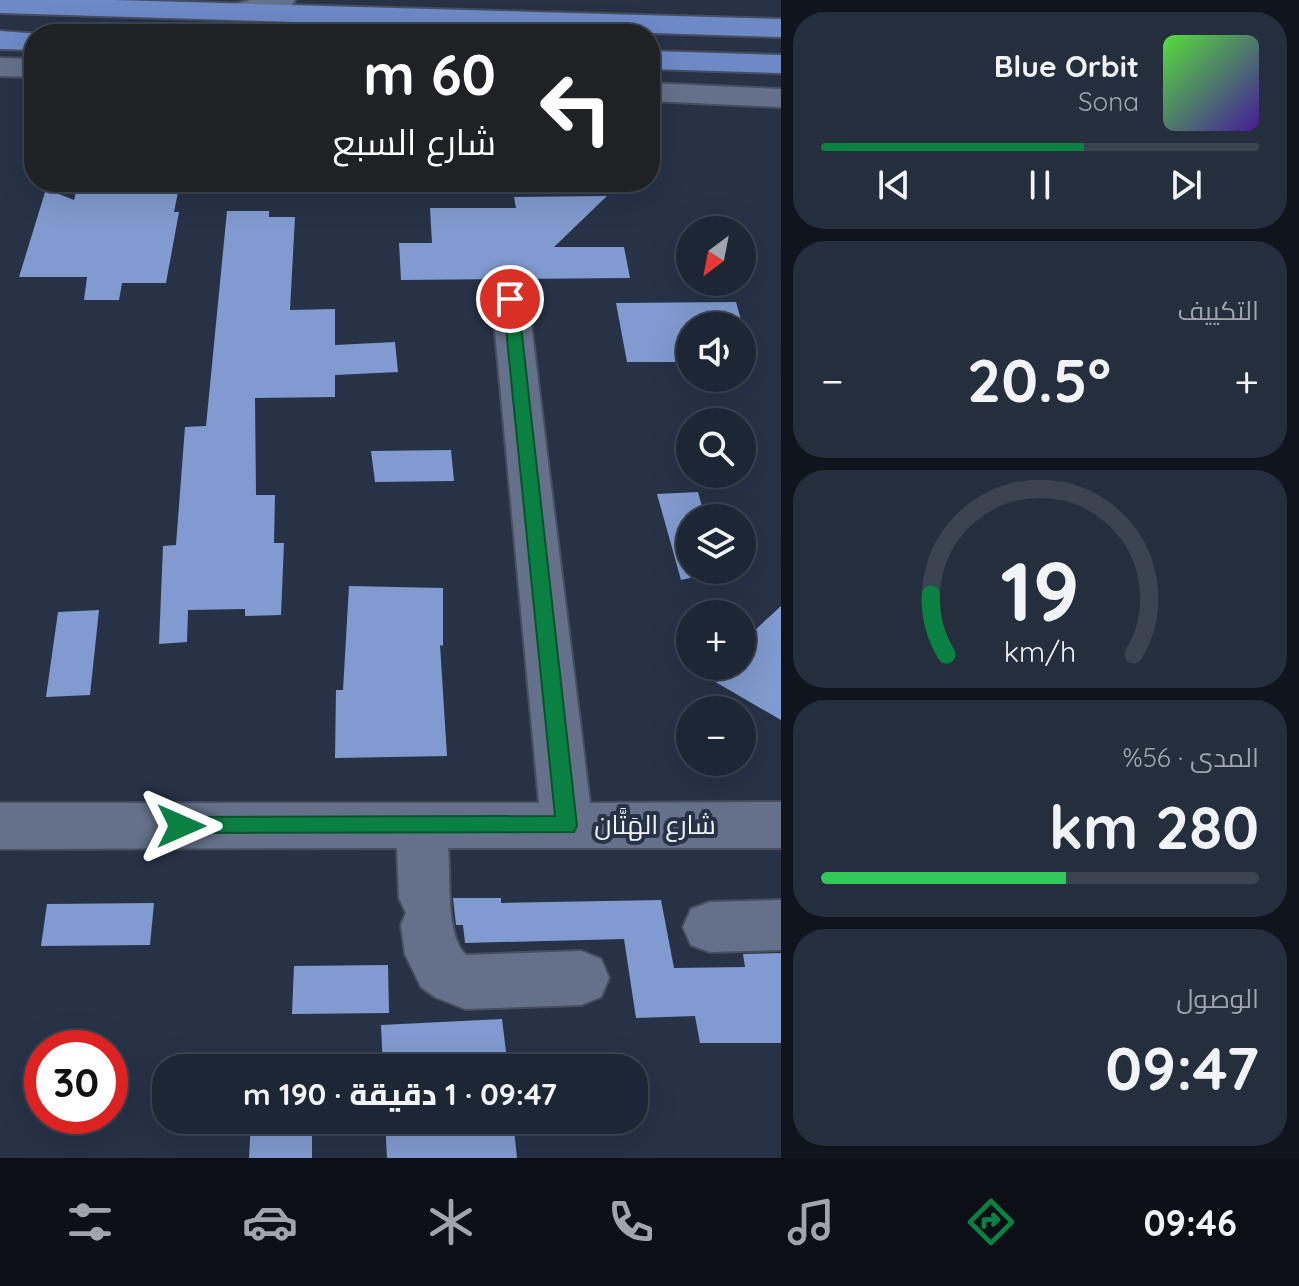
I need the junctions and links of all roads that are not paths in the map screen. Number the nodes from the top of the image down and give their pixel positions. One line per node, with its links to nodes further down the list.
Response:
1 (281, 0): 3 (street)
2 (0, 5): 3 (main road)
3 (238, 12): 4 (main road)
4 (645, 24)
5 (660, 24): 6 (main road)
6 (781, 28)
7 (0, 40): 8 (main road)
8 (24, 41)
9 (660, 60): 10 (main road)
10 (781, 64)
11 (0, 67): 12 (street)
12 (24, 68)
13 (660, 92): 14 (street)
14 (781, 98)
15 (510, 299): 19 (street)
16 (781, 825): 19 (street, شارع الهَتَّان)
17 (0, 826): 18 (street, شارع الهَتَّان)
18 (421, 826): 19 (street, شارع الهَتَّان); 22 (street)
19 (567, 826)
20 (781, 925): 21 (street)
21 (710, 927)
22 (581, 978)

